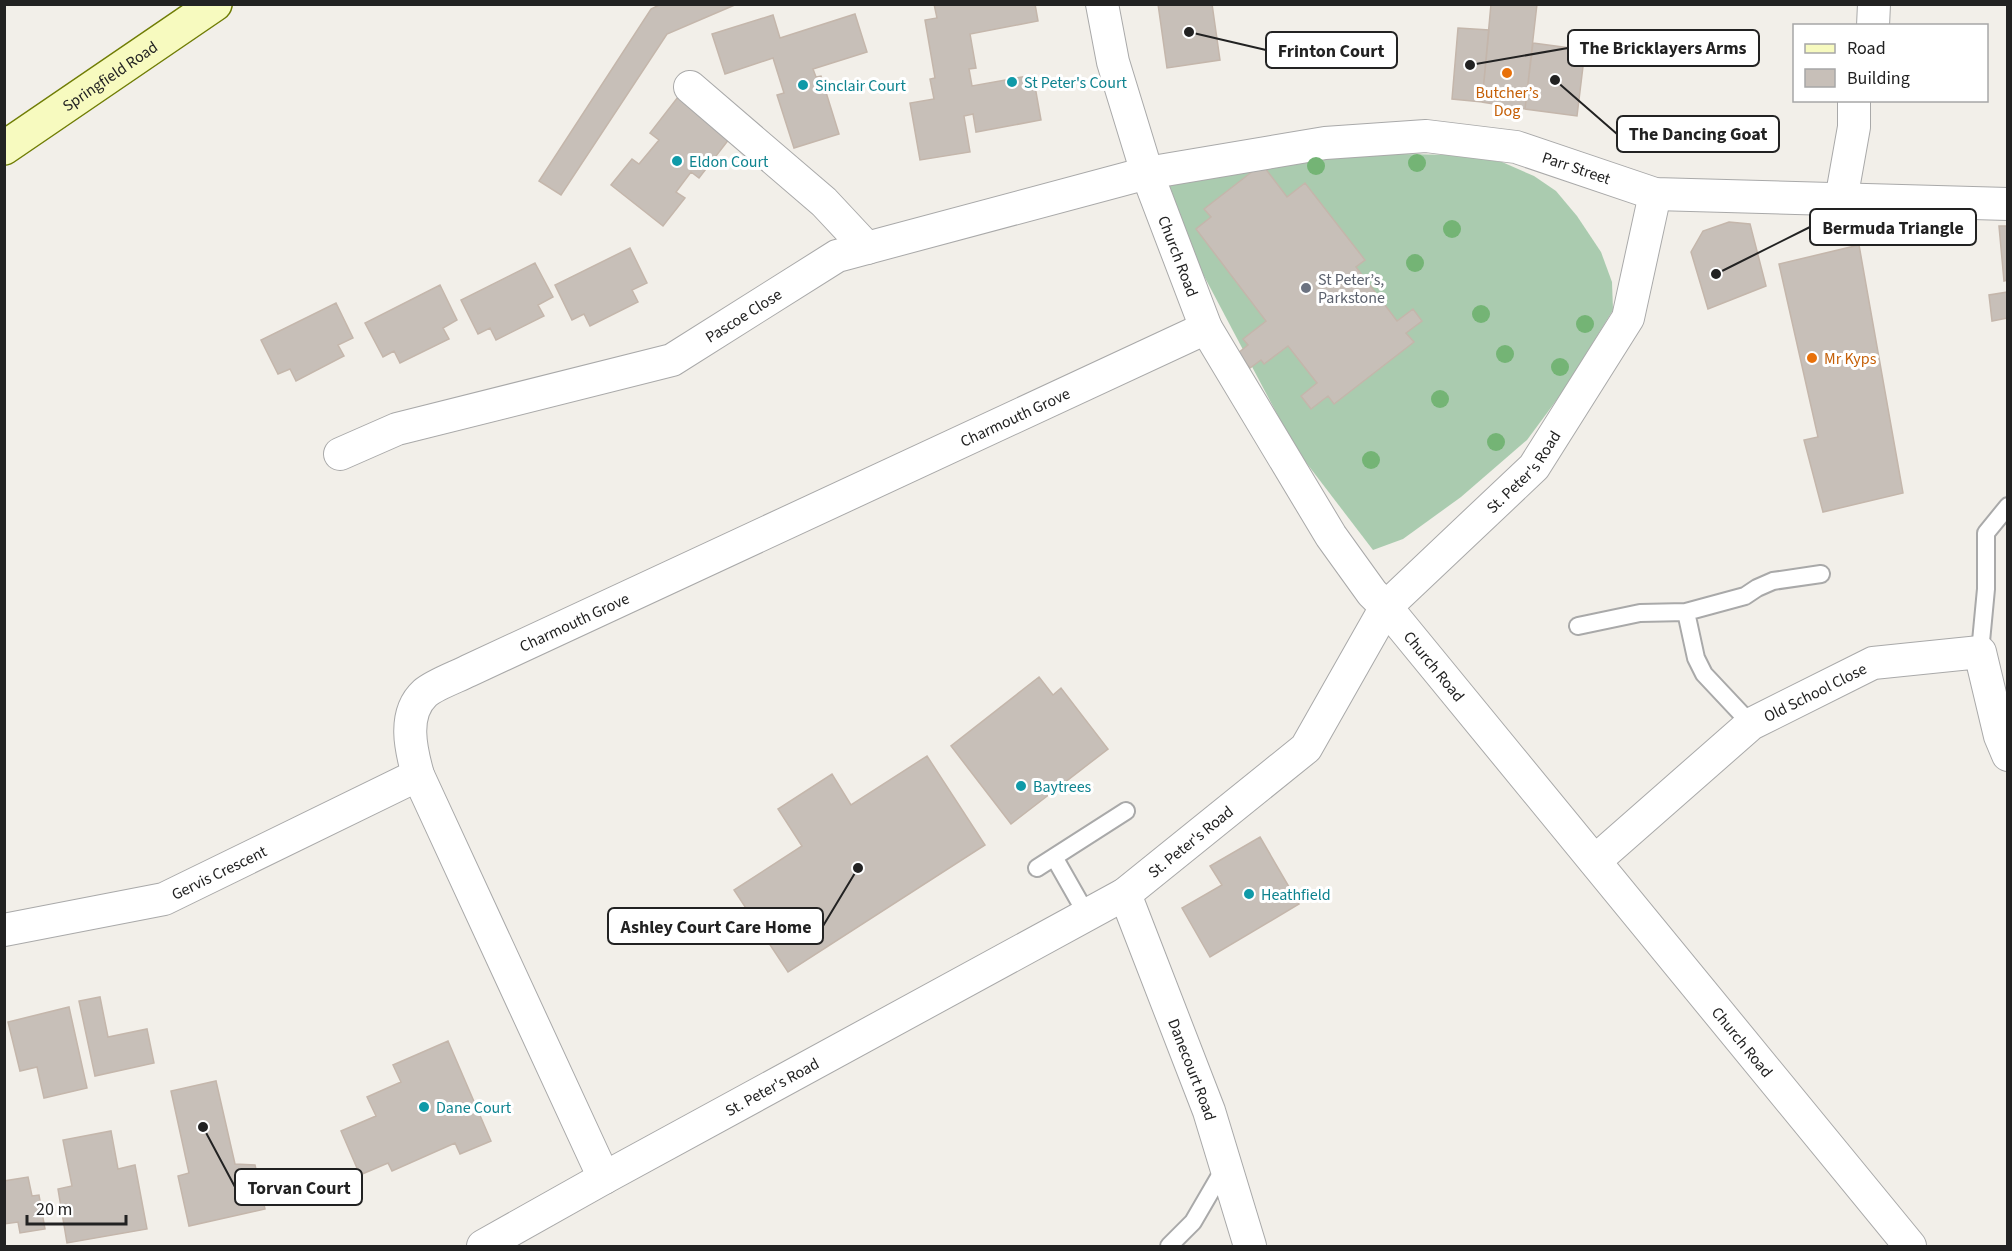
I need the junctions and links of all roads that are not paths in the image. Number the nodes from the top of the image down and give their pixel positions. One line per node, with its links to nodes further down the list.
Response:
1 (215, 4): 7 (street, Springfield Road)
2 (1102, 4): 8 (street, Church Road)
3 (1874, 4): 4 (street)
4 (1873, 24)
5 (690, 87): 12 (street)
6 (1854, 102): 10 (street)
7 (4, 148)
8 (1147, 173): 9 (street, Parr Street); 12 (street, Pascoe Close); 13 (street, Church Road)
9 (1655, 194): 10 (street, Parr Street); 17 (street, St. Peter's Road)
10 (1841, 200): 11 (street, Parr Street)
11 (2007, 204)
12 (867, 248): 14 (street, Pascoe Close)
13 (1206, 328): 17 (street, Church Road); 23 (street, Charmouth Grove)
14 (340, 454)
15 (2007, 506): 20 (lane)
16 (1821, 574): 18 (lane)
17 (1386, 607): 26 (street, Church Road); 28 (street, St. Peter's Road)
18 (1686, 612): 19 (lane); 21 (lane)
19 (1578, 626)
20 (1980, 652): 21 (street, Old School Close); 22 (street)
21 (1751, 724): 26 (street, Old School Close)
22 (2007, 755)
23 (418, 775): 30 (street, Gervis Crescent); 32 (street, Charmouth Grove)
24 (1126, 811): 25 (lane)
25 (1054, 857): 27 (lane); 29 (lane)
26 (1595, 861): 36 (street, Church Road)
27 (1037, 868)
28 (1125, 894): 29 (street, St. Peter's Road); 31 (street, Danecourt Road)
29 (1087, 915): 32 (street, St. Peter's Road)
30 (4, 930)
31 (1226, 1167): 34 (lane); 35 (street, Danecourt Road)
32 (604, 1178): 33 (street, St. Peter's Road)
33 (483, 1246)
34 (1169, 1246)
35 (1250, 1246)
36 (1910, 1246)

